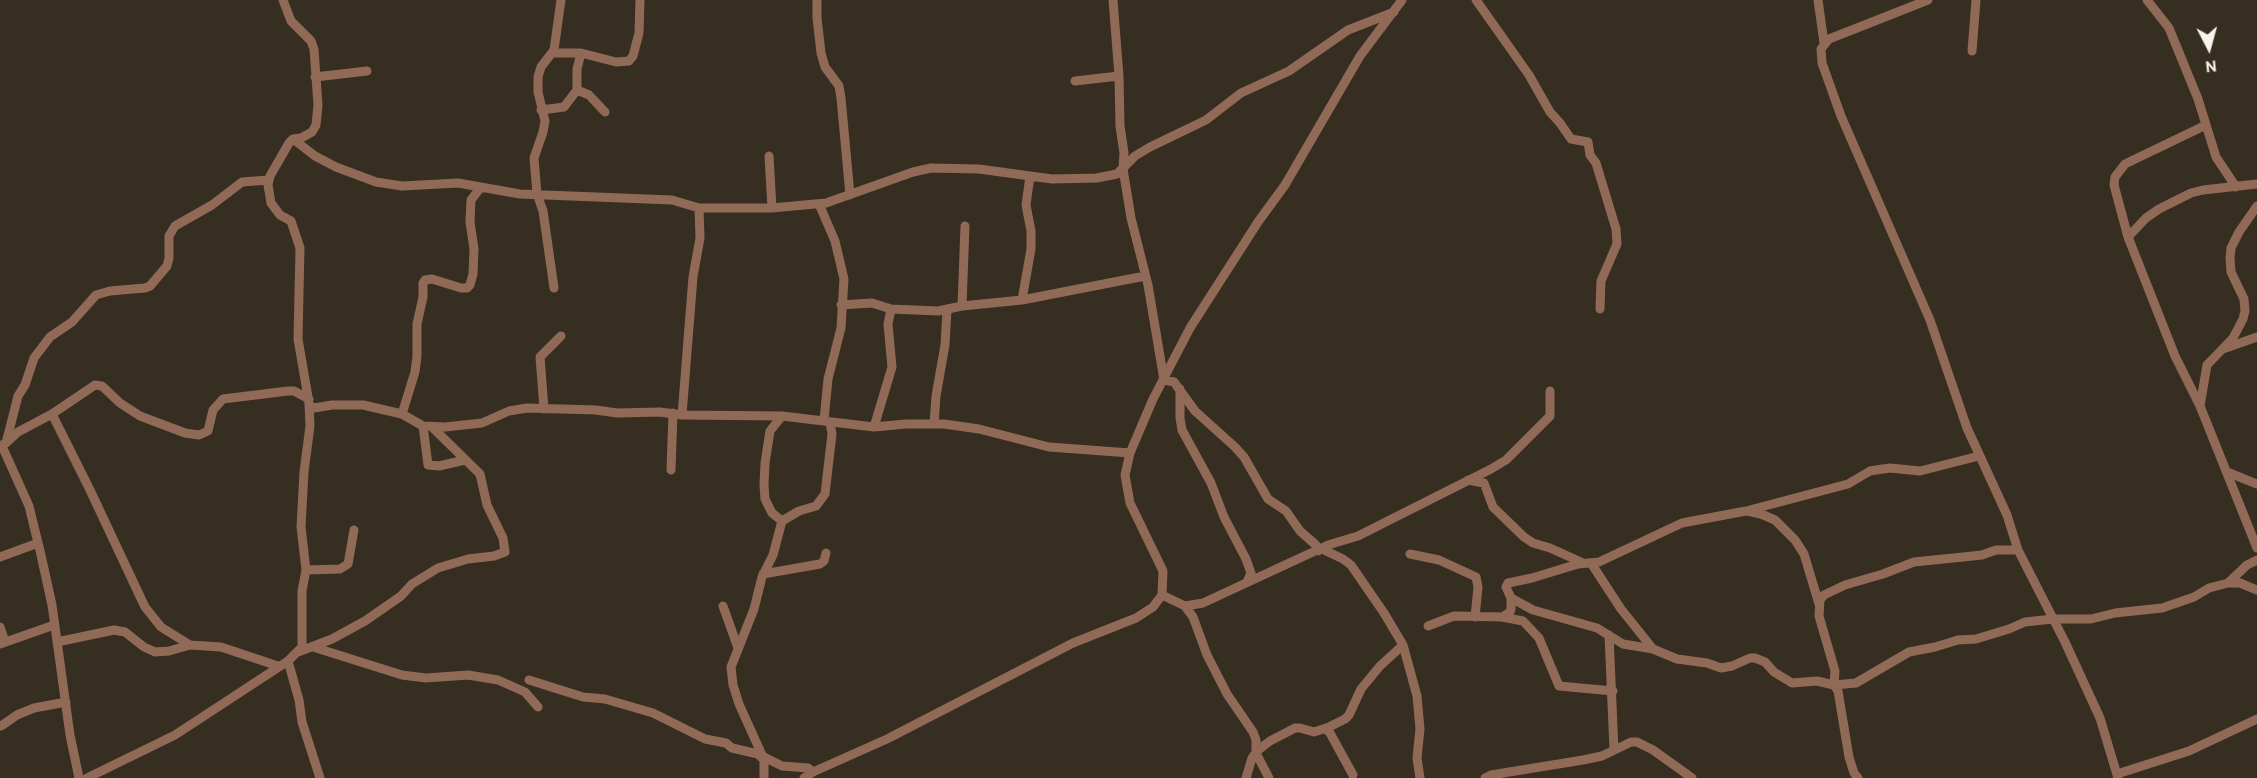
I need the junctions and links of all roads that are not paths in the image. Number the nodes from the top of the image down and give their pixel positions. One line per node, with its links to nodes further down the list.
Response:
1 (283, 0): 19 (street)
2 (561, 0): 15 (street)
3 (640, 0): 16 (street)
4 (817, 0): 34 (street)
5 (1113, 0): 18 (street)
6 (1411, 0): 12 (street)
7 (1476, 0): 47 (street)
8 (1818, 0): 13 (street)
9 (1928, 0): 13 (street)
10 (1976, 0): 14 (street)
11 (2147, 0): 24 (street)
12 (1398, 6): 27 (street); 52 (street)
13 (1824, 43): 68 (street)
14 (1972, 51)
15 (552, 53): 16 (street); 22 (street)
16 (581, 54): 21 (street)
17 (367, 71): 19 (street)
18 (1119, 76): 20 (street); 27 (street)
19 (315, 77): 25 (street)
20 (1075, 81)
21 (577, 90): 22 (street); 23 (street)
22 (541, 110): 33 (street)
23 (606, 112)
24 (2206, 125): 32 (street); 40 (street)
25 (293, 139): 29 (street); 31 (street)
26 (770, 156): 38 (street)
27 (1122, 169): 28 (street); 41 (street)
28 (1030, 176): 34 (street); 43 (street)
29 (269, 180): 55 (street); 66 (street)
30 (2257, 184): 32 (street)
31 (481, 187): 33 (street); 59 (street)
32 (2236, 187): 40 (street)
33 (537, 194): 37 (street); 42 (street)
34 (850, 195): 35 (street)
35 (819, 204): 38 (street); 44 (street)
36 (2257, 206): 51 (street)
37 (699, 208): 38 (street); 60 (street)
38 (772, 208)
39 (965, 226): 45 (street)
40 (2128, 237): 56 (street)
41 (1145, 276): 43 (street); 52 (street)
42 (554, 288)
43 (1022, 300): 45 (street)
44 (841, 305): 46 (street); 62 (street)
45 (962, 306): 48 (street)
46 (891, 309): 48 (street); 65 (street)
47 (1600, 309)
48 (947, 310): 63 (street)
49 (561, 336): 57 (street)
50 (2257, 337): 51 (street)
51 (2221, 350): 56 (street)
52 (1164, 380): 53 (street); 67 (street)
53 (1180, 389): 79 (street); 88 (street)
54 (1551, 391): 72 (street)
55 (309, 403): 58 (street); 59 (street); 86 (street)
56 (2200, 406): 71 (street)
57 (544, 409): 60 (street); 64 (street)
58 (52, 414): 66 (street); 106 (street)
59 (402, 414): 64 (street)
60 (677, 414): 61 (street); 70 (street)
61 (782, 416): 62 (street); 75 (street)
62 (827, 421): 65 (street); 75 (street)
63 (934, 424): 65 (street); 67 (street)
64 (428, 426): 69 (street); 69 (street)
65 (874, 427)
66 (3, 445): 77 (street)
67 (1130, 453): 91 (street)
68 (1979, 456): 74 (street); 80 (street)
69 (465, 460): 108 (street)
70 (671, 470)
71 (2227, 472): 73 (street); 78 (street)
72 (1468, 480): 79 (street); 85 (street)
73 (2257, 484)
74 (1746, 511): 85 (street); 93 (street)
75 (782, 521): 87 (street)
76 (354, 530): 86 (street)
77 (39, 543): 83 (street); 100 (street)
78 (2257, 548)
79 (1320, 550): 88 (street); 107 (street)
80 (2018, 550): 93 (street); 99 (street)
81 (825, 553): 87 (street)
82 (1410, 554): 98 (street)
83 (0, 557)
84 (2257, 560): 89 (street)
85 (1587, 563): 92 (street); 110 (street)
86 (306, 570): 111 (street)
87 (764, 574): 109 (street)
88 (1247, 582): 95 (street)
89 (2228, 583): 90 (street); 99 (street)
90 (2257, 590)
91 (1162, 595): 95 (street); 125 (street)
92 (1511, 598): 96 (street); 97 (street)
93 (1819, 604): 115 (street)
94 (723, 606): 109 (street)
95 (1185, 606): 123 (street)
96 (1533, 610): 97 (street); 103 (street)
97 (1506, 615): 98 (street); 116 (street)
98 (1475, 617): 101 (street)
99 (2054, 619): 115 (street); 127 (street)
100 (54, 626): 104 (street); 105 (street)
101 (1428, 626)
102 (0, 627): 105 (street)
103 (1609, 635): 110 (street); 116 (street)
104 (57, 642): 106 (street); 117 (street)
105 (3, 643)
106 (190, 645): 113 (street)
107 (1403, 645): 121 (street); 135 (street)
108 (313, 647): 111 (street); 118 (street)
109 (738, 648): 124 (street)
110 (1653, 649): 115 (street)
111 (298, 652): 112 (street)
112 (288, 661): 113 (street); 130 (street)
113 (278, 666): 129 (street)
114 (529, 680): 124 (street)
115 (1834, 685): 138 (street)
116 (1612, 691): 122 (street)
117 (66, 702): 120 (street); 128 (street)
118 (538, 707)
119 (2257, 719): 127 (street)
120 (1, 726)
121 (1326, 729): 123 (street); 126 (street)
122 (1614, 750): 136 (street); 137 (street)
123 (1256, 753): 133 (street); 134 (street)
124 (760, 754): 125 (street); 131 (street)
125 (813, 771): 132 (street)
126 (1353, 775)
127 (2117, 776)
128 (79, 778)
129 (87, 778)
130 (320, 778)
131 (764, 778)
132 (804, 778)
133 (1246, 778)
134 (1269, 778)
135 (1420, 778)
136 (1485, 778)
137 (1692, 778)
138 (1858, 778)

